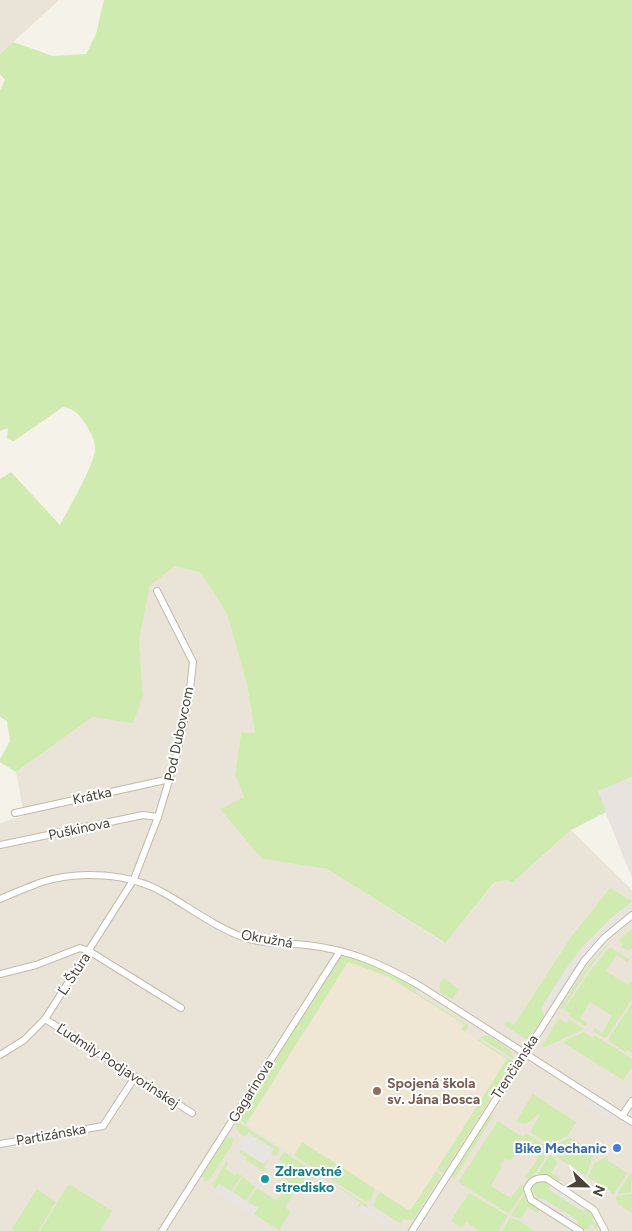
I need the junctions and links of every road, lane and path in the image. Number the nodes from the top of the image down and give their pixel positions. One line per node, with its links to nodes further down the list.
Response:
1 (157, 590): 2 (street, Pod Dubovcom)
2 (170, 779): 3 (street, Krátka); 4 (street, Pod Dubovcom)
3 (14, 813)
4 (158, 817): 5 (street, Puškinova); 6 (street, Pod Dubovcom)
5 (0, 845)
6 (134, 879): 7 (street, Okružná); 9 (street, Ľ. Štúra); 10 (street, Okružná)
7 (0, 899)
8 (632, 914): 14 (street, Trenčianska)
9 (90, 951): 11 (street); 12 (street); 13 (street, Ľ. Štúra)
10 (340, 951): 14 (street, Okružná); 22 (street, Gagarinova)
11 (0, 974)
12 (181, 1008)
13 (46, 1019): 15 (street, Ľ. Štúra); 16 (street, Ľudmily Podjavorinskej)
14 (524, 1054): 19 (street, Okružná); 23 (street, Trenčianska)
15 (0, 1055)
16 (135, 1077): 18 (street, Ľudmily Podjavorinskej); 21 (street, Partizánska)
17 (632, 1101): 19 (street)
18 (192, 1113)
19 (622, 1116): 20 (street, Okružná)
20 (632, 1122)
21 (0, 1144)
22 (162, 1231)
23 (412, 1231)
24 (580, 1231): 25 (street)
25 (605, 1231)

